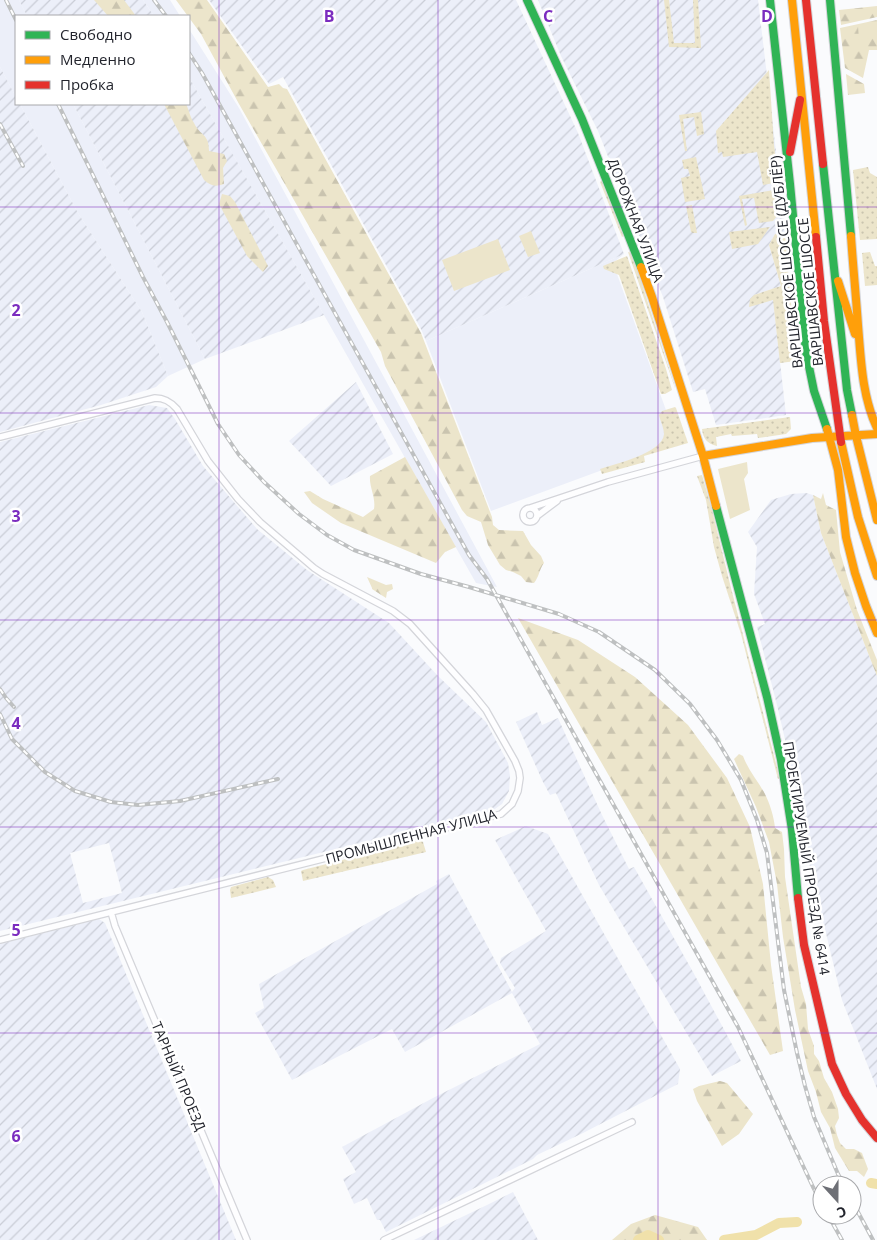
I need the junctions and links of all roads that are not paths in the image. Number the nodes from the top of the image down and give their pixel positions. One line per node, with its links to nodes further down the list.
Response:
1 (527, 0): 16 (main road, ДОРОЖНАЯ УЛИЦА)
2 (770, 0): 7 (main road, ВАРШАВСКОЕ ШОССЕ (ДУБЛЁР))
3 (792, 0): 6 (main road, ВАРШАВСКОЕ ШОССЕ)
4 (806, 0): 8 (main road, ВАРШАВСКОЕ ШОССЕ)
5 (830, 0): 9 (main road)
6 (801, 95): 7 (main road); 15 (main road, ВАРШАВСКОЕ ШОССЕ)
7 (790, 184): 14 (main road, ВАРШАВСКОЕ ШОССЕ (ДУБЛЁР))
8 (834, 268): 9 (main road); 12 (main road, ВАРШАВСКОЕ ШОССЕ)
9 (860, 353): 10 (main road)
10 (877, 428)
11 (877, 434): 12 (main road)
12 (856, 436): 15 (main road); 20 (main road, ВАРШАВСКОЕ ШОССЕ)
13 (0, 437): 23 (street, ПРОМЫШЛЕННАЯ УЛИЦА)
14 (829, 437): 15 (main road); 16 (main road); 22 (main road, ВАРШАВСКОЕ ШОССЕ (ДУБЛЁР))
15 (840, 437): 21 (main road, ВАРШАВСКОЕ ШОССЕ)
16 (703, 456): 17 (street); 26 (main road, ПРОЕКТИРУЕМЫЙ ПРОЕЗД № 6414)
17 (563, 496): 18 (street); 19 (street)
18 (530, 508): 19 (street); 19 (street)
19 (537, 516)
20 (877, 520)
21 (877, 576)
22 (877, 632)
23 (111, 912): 24 (street, ПРОМЫШЛЕННАЯ УЛИЦА); 27 (street, ТАРНЫЙ ПРОЕЗД)
24 (0, 940)
25 (632, 1122): 28 (street)
26 (877, 1138)
27 (247, 1240)
28 (384, 1240)

